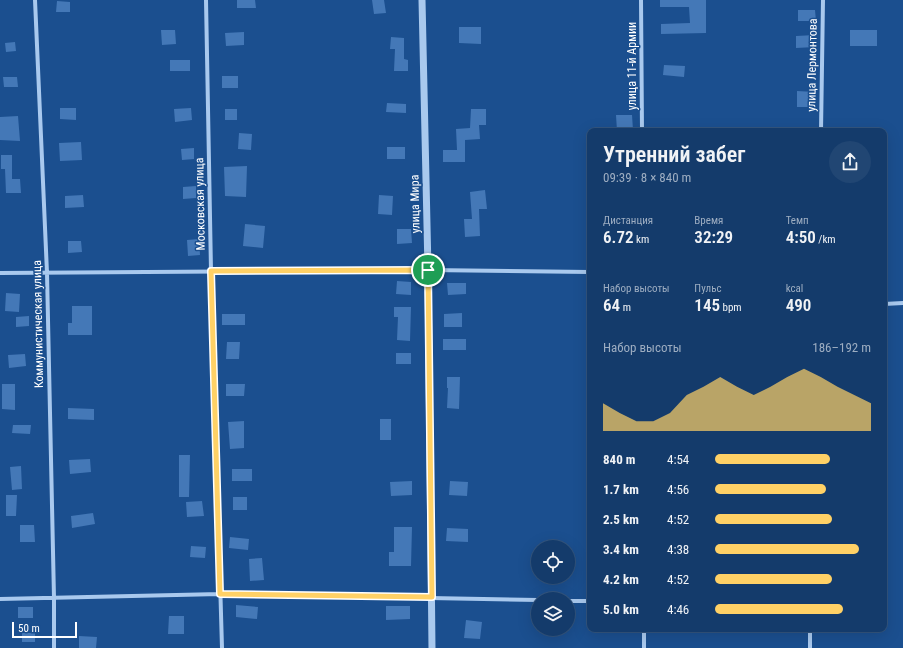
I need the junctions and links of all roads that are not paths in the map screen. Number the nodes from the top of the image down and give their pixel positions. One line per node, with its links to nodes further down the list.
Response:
1 (35, 0): 12 (street, Коммунистическая улица)
2 (206, 0): 9 (street, Московская улица)
3 (422, 0): 8 (street, улица Мира)
4 (641, 0): 6 (street, улица 11-й Армии)
5 (823, 0): 7 (street, улица Лермонтова)
6 (642, 128)
7 (821, 128)
8 (428, 270): 9 (street); 10 (street); 16 (street, улица Мира)
9 (211, 271): 12 (street); 15 (street, Московская улица)
10 (587, 272)
11 (0, 273): 12 (street)
12 (47, 273): 17 (street, Коммунистическая улица)
13 (903, 303): 14 (street)
14 (887, 304)
15 (220, 594): 16 (street); 17 (street); 25 (street, Московская улица)
16 (432, 597): 19 (street); 26 (street, улица Мира)
17 (54, 598): 18 (street); 24 (street, Коммунистическая улица)
18 (0, 599)
19 (531, 600)
20 (575, 600): 21 (street)
21 (587, 601)
22 (644, 632): 27 (street)
23 (810, 632): 28 (street)
24 (54, 648)
25 (222, 648)
26 (432, 648)
27 (644, 648)
28 (810, 648)

